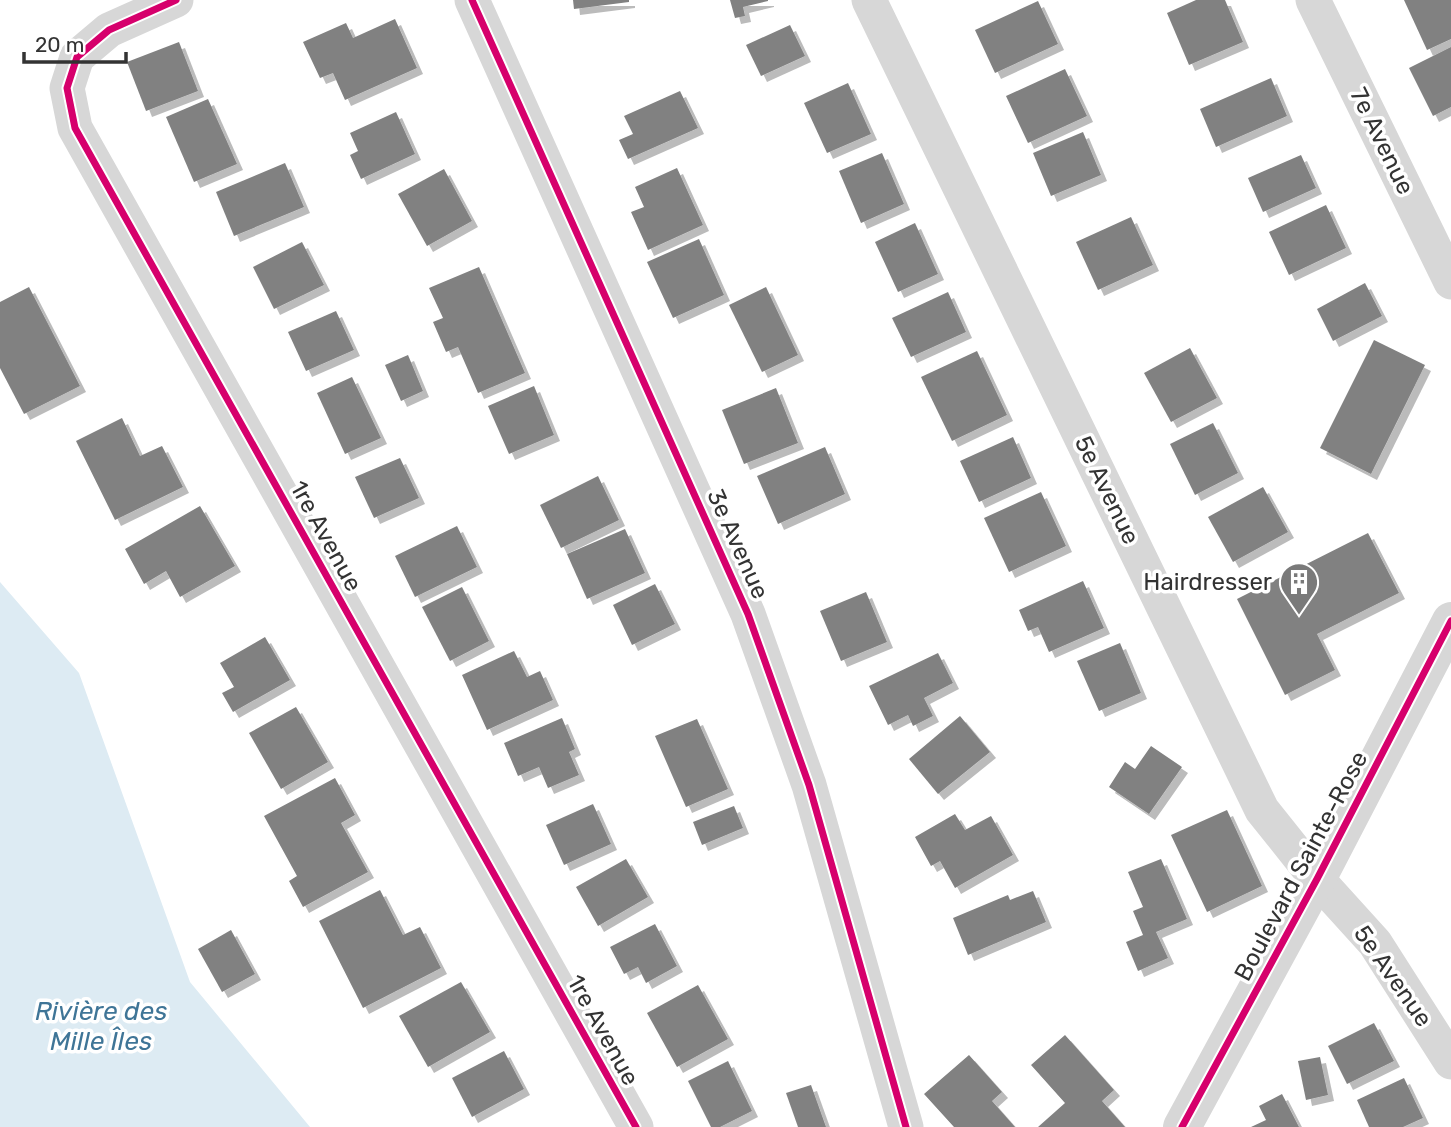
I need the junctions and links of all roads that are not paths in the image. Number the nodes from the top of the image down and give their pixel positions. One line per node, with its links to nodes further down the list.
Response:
1 (176, 0): 9 (street, 1re Avenue)
2 (472, 0): 10 (street, 3e Avenue)
3 (869, 0): 7 (street, 5e Avenue)
4 (1313, 0): 5 (street, 7e Avenue)
5 (1451, 282)
6 (1451, 621): 7 (street, Boulevard Sainte-Rose)
7 (1317, 878): 8 (street, 5e Avenue); 11 (street, Boulevard Sainte-Rose)
8 (1451, 1062)
9 (636, 1127)
10 (906, 1127)
11 (1182, 1127)

